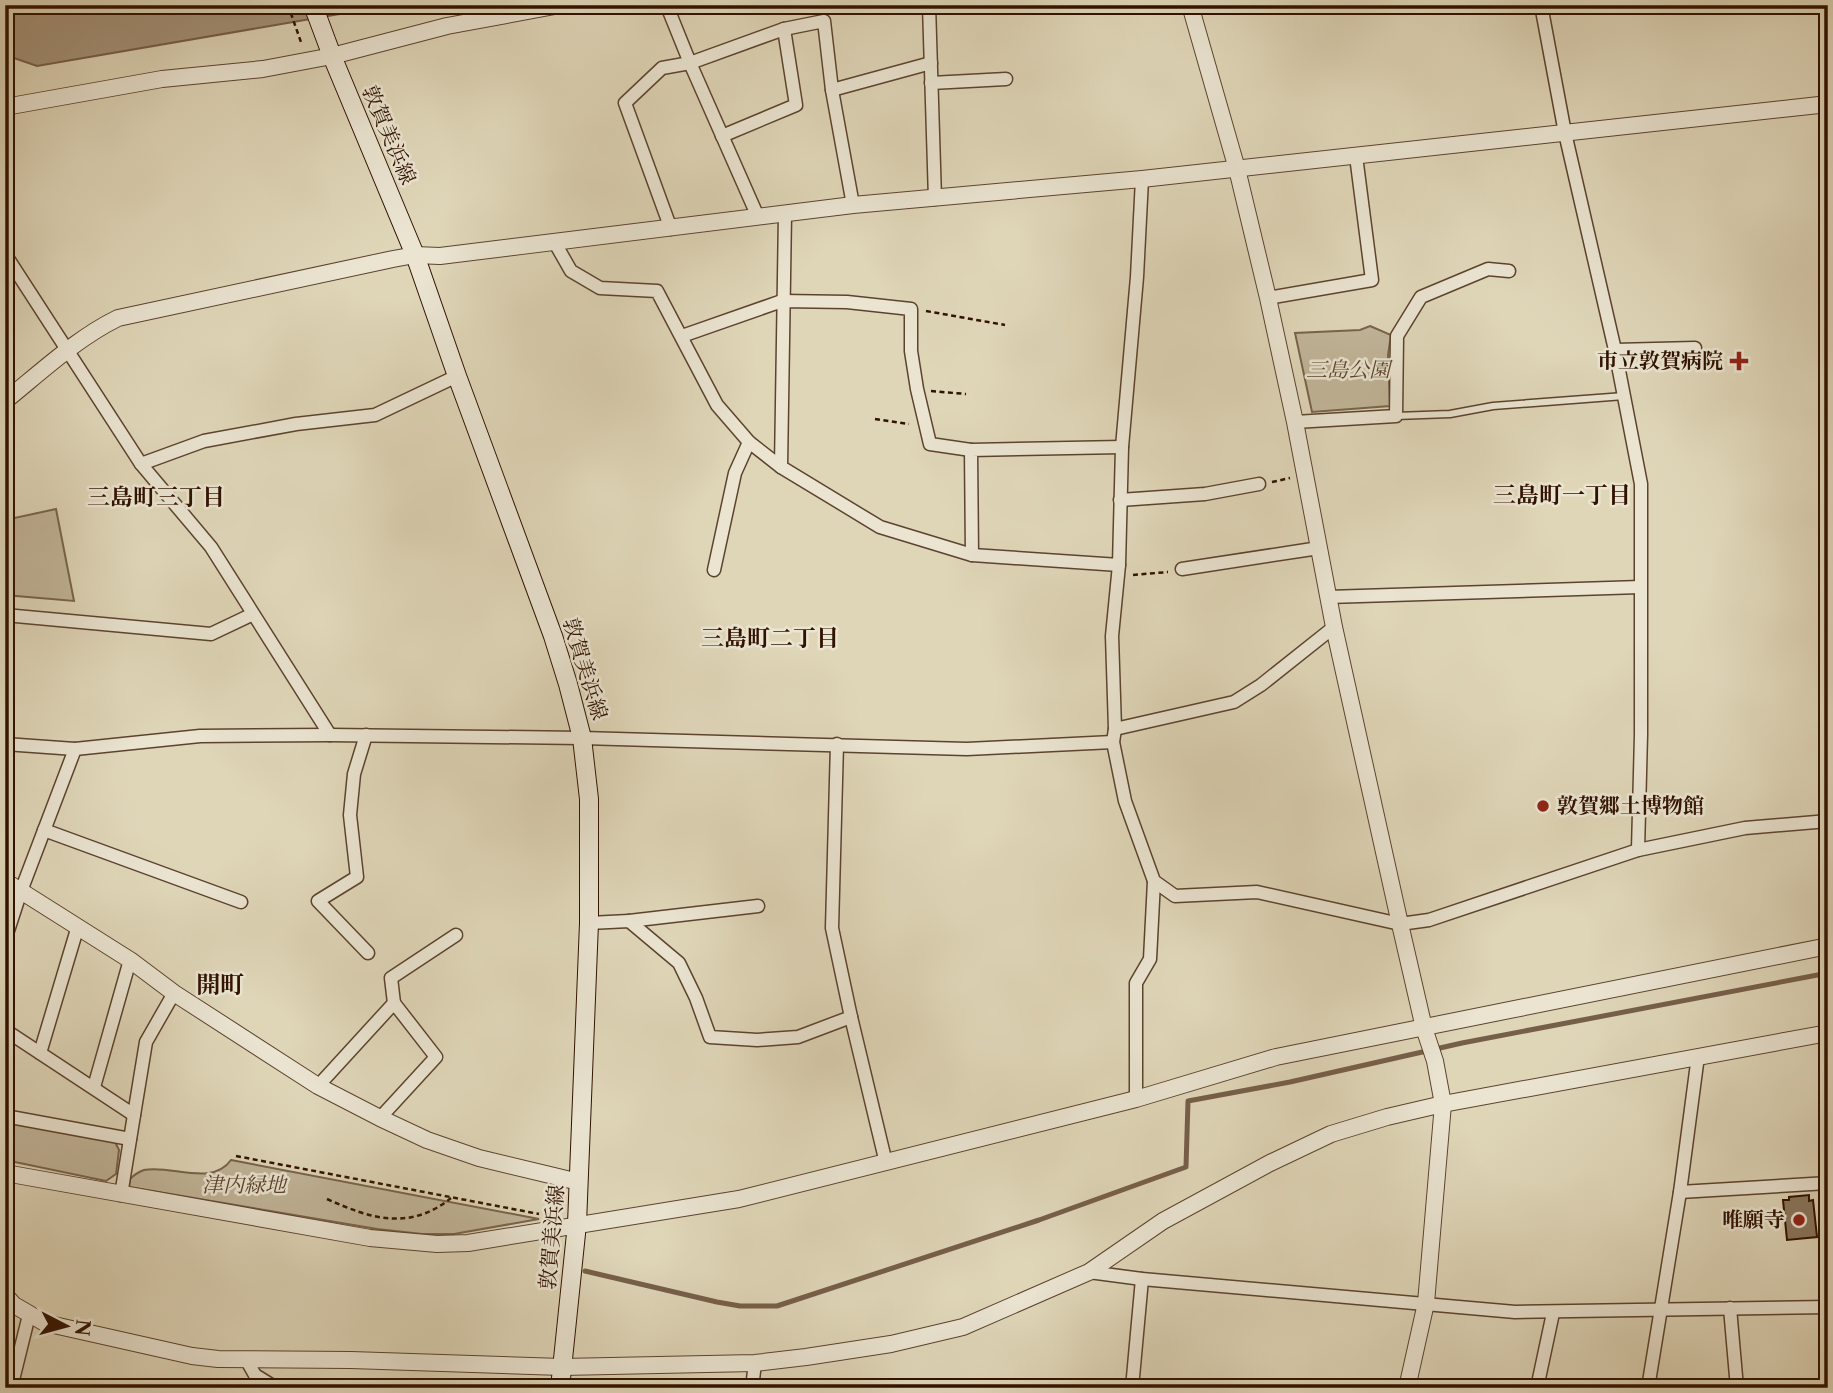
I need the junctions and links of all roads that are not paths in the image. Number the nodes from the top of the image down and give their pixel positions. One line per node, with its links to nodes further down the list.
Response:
1 (313, 5): 8 (main road, 敦賀美浜線)
2 (560, 5): 8 (street)
3 (929, 5): 10 (street)
4 (1190, 5): 19 (street)
5 (1541, 5): 16 (street)
6 (669, 11): 9 (street)
7 (784, 29): 9 (street); 13 (street); 17 (street)
8 (332, 57): 15 (street); 28 (main road, 敦賀美浜線)
9 (690, 63): 17 (street); 25 (street)
10 (931, 63): 12 (street); 13 (street)
11 (1006, 79): 12 (street)
12 (931, 82): 21 (street)
13 (832, 90): 22 (street)
14 (1828, 104): 16 (street)
15 (5, 107)
16 (1565, 133): 18 (street); 34 (street)
17 (722, 136): 24 (street)
18 (1356, 156): 19 (street); 30 (street)
19 (1237, 169): 20 (street); 30 (street)
20 (1142, 179): 21 (street); 42 (street)
21 (935, 199): 22 (street)
22 (853, 205): 23 (street)
23 (785, 214): 24 (street); 31 (street)
24 (758, 218): 25 (street)
25 (670, 229): 26 (street)
26 (555, 243): 28 (street); 32 (street)
27 (5, 254): 35 (street)
28 (415, 255): 35 (street); 36 (main road, 敦賀美浜線)
29 (1509, 271): 39 (street)
30 (1268, 298): 40 (street)
31 (782, 301): 32 (street); 43 (street); 45 (street)
32 (682, 336): 41 (street)
33 (1695, 348): 34 (street)
34 (1615, 350): 37 (street)
35 (67, 351): 38 (street); 44 (street)
36 (457, 376): 44 (street); 62 (main road, 敦賀美浜線)
37 (1624, 396): 39 (lane); 53 (street)
38 (5, 401)
39 (1396, 416): 40 (street)
40 (1295, 422): 48 (street)
41 (748, 442): 45 (street); 51 (street)
42 (1122, 447): 43 (street); 47 (street)
43 (971, 450): 49 (street)
44 (141, 464): 55 (street)
45 (781, 467): 49 (street)
46 (1259, 484): 47 (street)
47 (1120, 500): 52 (street)
48 (1319, 548): 50 (street); 54 (street)
49 (972, 555): 52 (street)
50 (1182, 569)
51 (714, 570)
52 (1119, 570): 61 (street)
53 (1640, 587): 54 (street); 68 (street)
54 (1328, 597): 57 (street)
55 (253, 614): 56 (street); 59 (street)
56 (5, 615)
57 (1334, 627): 61 (street); 76 (street)
58 (1828, 656): 66 (street)
59 (330, 735): 60 (street); 65 (street)
60 (366, 735): 62 (street); 81 (street)
61 (1114, 736): 64 (street); 70 (street)
62 (582, 738): 64 (street); 75 (main road, 敦賀美浜線)
63 (5, 744): 65 (street)
64 (837, 744): 85 (street)
65 (75, 748): 67 (street)
66 (1827, 821): 68 (street)
67 (44, 830): 71 (street); 72 (street)
68 (1638, 849): 76 (street)
69 (5, 881): 71 (street)
70 (1154, 881): 76 (street); 93 (street)
71 (21, 891): 77 (street); 79 (street)
72 (240, 902)
73 (758, 906): 74 (street)
74 (629, 921): 75 (street); 85 (street)
75 (589, 923): 101 (main road, 敦賀美浜線)
76 (1400, 925): 88 (street)
77 (78, 926): 82 (street); 89 (street)
78 (456, 936): 84 (street)
79 (5, 940)
80 (1828, 946): 88 (street)
81 (368, 953)
82 (130, 960): 83 (street); 92 (street)
83 (174, 993): 91 (street); 95 (street)
84 (394, 1003): 91 (street); 97 (street)
85 (851, 1017): 99 (street)
86 (5, 1030): 89 (street)
87 (1828, 1033): 90 (street)
88 (1426, 1034): 93 (street); 94 (street)
89 (40, 1053): 92 (street)
90 (1698, 1056): 94 (street); 103 (street)
91 (318, 1086): 97 (street)
92 (94, 1087): 95 (street)
93 (1136, 1099): 99 (street)
94 (1443, 1104): 106 (street); 109 (street)
95 (134, 1115): 98 (street)
96 (5, 1116): 98 (street)
97 (380, 1118): 101 (street)
98 (130, 1139): 104 (street)
99 (886, 1163): 105 (street)
100 (5, 1173): 104 (street)
101 (579, 1182): 105 (main road, 敦賀美浜線)
102 (1828, 1183): 103 (street)
103 (1681, 1192): 112 (street)
104 (121, 1195): 105 (street)
105 (577, 1224): 117 (main road, 敦賀美浜線)
106 (1089, 1272): 107 (street); 116 (street)
107 (1142, 1279): 109 (street); 122 (street)
108 (8, 1303): 114 (street)
109 (1426, 1303): 113 (street); 123 (street)
110 (1828, 1307): 111 (street)
111 (1730, 1308): 112 (street); 126 (street)
112 (1662, 1310): 113 (street); 125 (street)
113 (1553, 1313): 124 (street)
114 (29, 1315): 115 (street); 118 (street)
115 (246, 1359): 117 (street); 119 (street)
116 (755, 1363): 117 (street); 121 (street)
117 (562, 1367): 120 (main road, 敦賀美浜線)
118 (12, 1388)
119 (276, 1388)
120 (560, 1388)
121 (752, 1388)
122 (1132, 1388)
123 (1407, 1388)
124 (1537, 1388)
125 (1648, 1388)
126 (1737, 1388)

